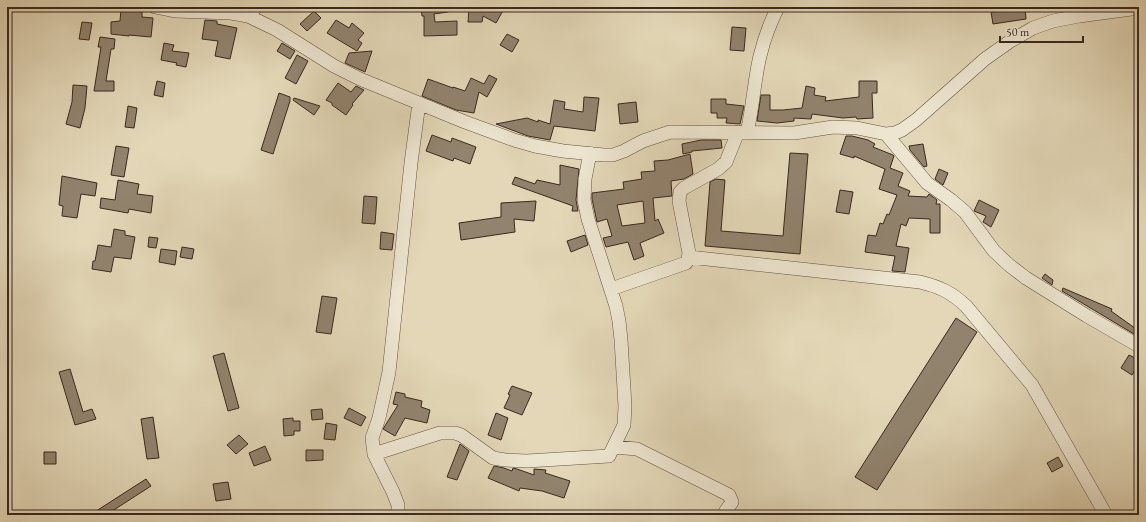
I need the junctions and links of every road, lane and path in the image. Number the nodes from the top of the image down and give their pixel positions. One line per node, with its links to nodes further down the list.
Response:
1 (155, 7): 4 (street)
2 (778, 7): 6 (street)
3 (1139, 8): 7 (street)
4 (252, 12): 5 (street)
5 (419, 103): 8 (street); 13 (street)
6 (742, 132): 7 (street); 8 (street); 9 (street)
7 (886, 134): 11 (street)
8 (590, 153): 10 (street)
9 (689, 257): 10 (street); 16 (street)
10 (611, 289): 12 (street)
11 (1139, 346)
12 (614, 446): 13 (street); 15 (street)
13 (374, 454): 14 (street)
14 (398, 515)
15 (722, 515)
16 (1106, 515)

